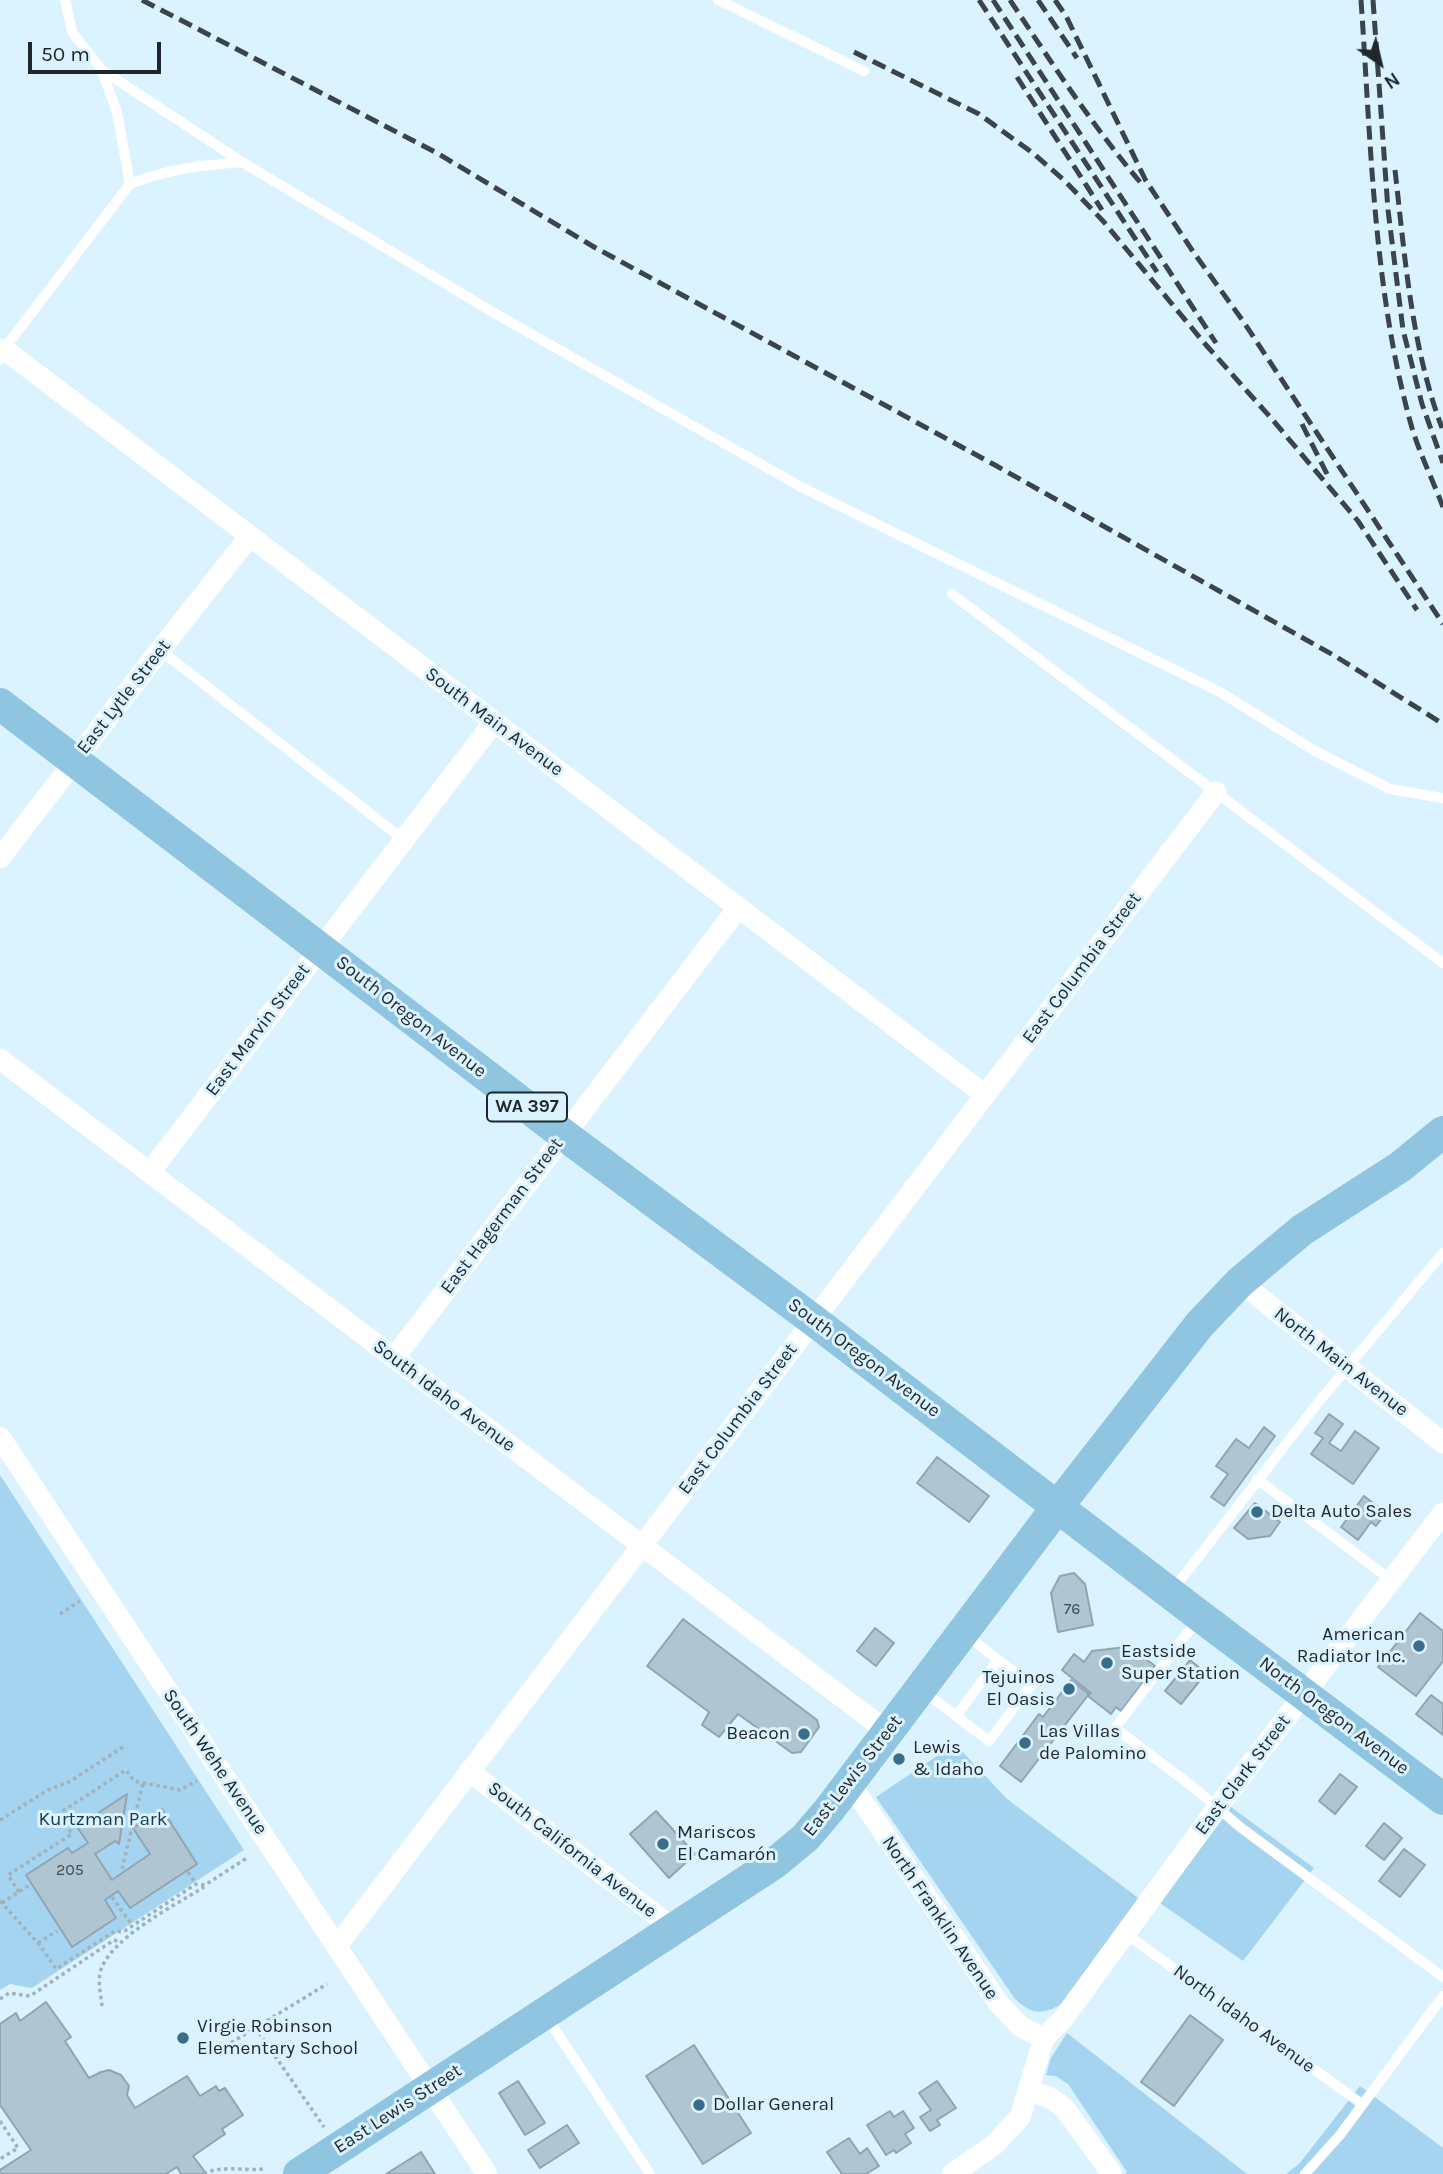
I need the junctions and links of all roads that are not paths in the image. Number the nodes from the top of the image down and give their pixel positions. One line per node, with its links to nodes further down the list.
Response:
1 (65, 0): 3 (lane)
2 (718, 0): 4 (lane)
3 (102, 70): 5 (lane); 6 (lane)
4 (864, 71)
5 (242, 162): 6 (lane); 15 (lane)
6 (130, 184): 7 (lane)
7 (1, 350): 8 (street, South Main Avenue)
8 (250, 537): 10 (street, East Lytle Street); 12 (street, South Main Avenue)
9 (952, 594): 14 (lane)
10 (160, 650): 13 (street, East Lytle Street); 16 (lane)
11 (0, 704): 13 (main road, South Oregon Avenue / WA 397)
12 (494, 722): 16 (street, East Marvin Street); 18 (street, South Main Avenue)
13 (75, 761): 17 (street, East Lytle Street); 19 (main road, South Oregon Avenue / WA 397)
14 (1216, 792): 20 (lane); 22 (street, East Columbia Street)
15 (1443, 798)
16 (404, 840): 19 (street, East Marvin Street)
17 (0, 858)
18 (738, 908): 22 (street, South Main Avenue); 24 (street, East Hagerman Street)
19 (321, 948): 24 (main road, South Oregon Avenue / WA 397); 25 (street, East Marvin Street)
20 (1443, 963)
21 (0, 1059): 25 (street, South Idaho Avenue)
22 (985, 1095): 28 (street, East Columbia Street)
23 (1443, 1132): 27 (main road, East Lewis Street)
24 (564, 1135): 28 (main road, South Oregon Avenue / WA 397); 29 (street, East Hagerman Street)
25 (150, 1172): 29 (street, South Idaho Avenue)
26 (1443, 1252): 30 (lane)
27 (1240, 1282): 30 (street, North Main Avenue); 34 (main road, East Lewis Street)
28 (813, 1320): 34 (main road, South Oregon Avenue / WA 397); 36 (street, East Columbia Street)
29 (394, 1358): 36 (street, South Idaho Avenue)
30 (1347, 1368): 32 (street, North Main Avenue); 33 (lane)
31 (0, 1437): 52 (street, South Wehe Avenue)
32 (1443, 1443)
33 (1257, 1479): 37 (lane); 38 (lane)
34 (1058, 1506): 38 (main road, North Oregon Avenue / WA 397); 40 (main road, East Lewis Street)
35 (1443, 1513): 37 (street, East Clark Street)
36 (641, 1546): 45 (street, South Idaho Avenue); 46 (street, East Columbia Street)
37 (1391, 1580): 43 (street, East Clark Street)
38 (1170, 1593): 39 (main road, North Oregon Avenue / WA 397)
39 (1200, 1616): 43 (main road, North Oregon Avenue / WA 397); 49 (lane)
40 (963, 1633): 41 (lane); 42 (main road, East Lewis Street)
41 (998, 1660): 44 (lane); 44 (lane)
42 (920, 1689): 44 (lane); 45 (main road, East Lewis Street)
43 (1304, 1693): 48 (main road, North Oregon Avenue / WA 397); 49 (street, East Clark Street)
44 (956, 1716)
45 (888, 1732): 47 (main road, East Lewis Street)
46 (469, 1771): 50 (street, South California Avenue); 52 (street, East Columbia Street)
47 (850, 1783): 50 (main road, East Lewis Street); 56 (street, North Franklin Avenue)
48 (1443, 1799)
49 (1217, 1808): 51 (street, East Clark Street); 53 (lane)
50 (674, 1929): 55 (main road, East Lewis Street)
51 (1125, 1934): 56 (street, East Clark Street); 59 (lane, North Idaho Avenue)
52 (337, 1946): 57 (street, South Wehe Avenue)
53 (1443, 1977)
54 (1443, 1996): 59 (lane)
55 (544, 2013): 57 (main road, East Lewis Street); 62 (lane)
56 (1044, 2038): 58 (street)
57 (430, 2087): 60 (main road, East Lewis Street); 61 (street, South Wehe Avenue)
58 (1028, 2092): 63 (street); 64 (street)
59 (1362, 2104): 65 (lane)
60 (311, 2171)
61 (487, 2174)
62 (650, 2174)
63 (952, 2174)
64 (1112, 2174)
65 (1305, 2174)

